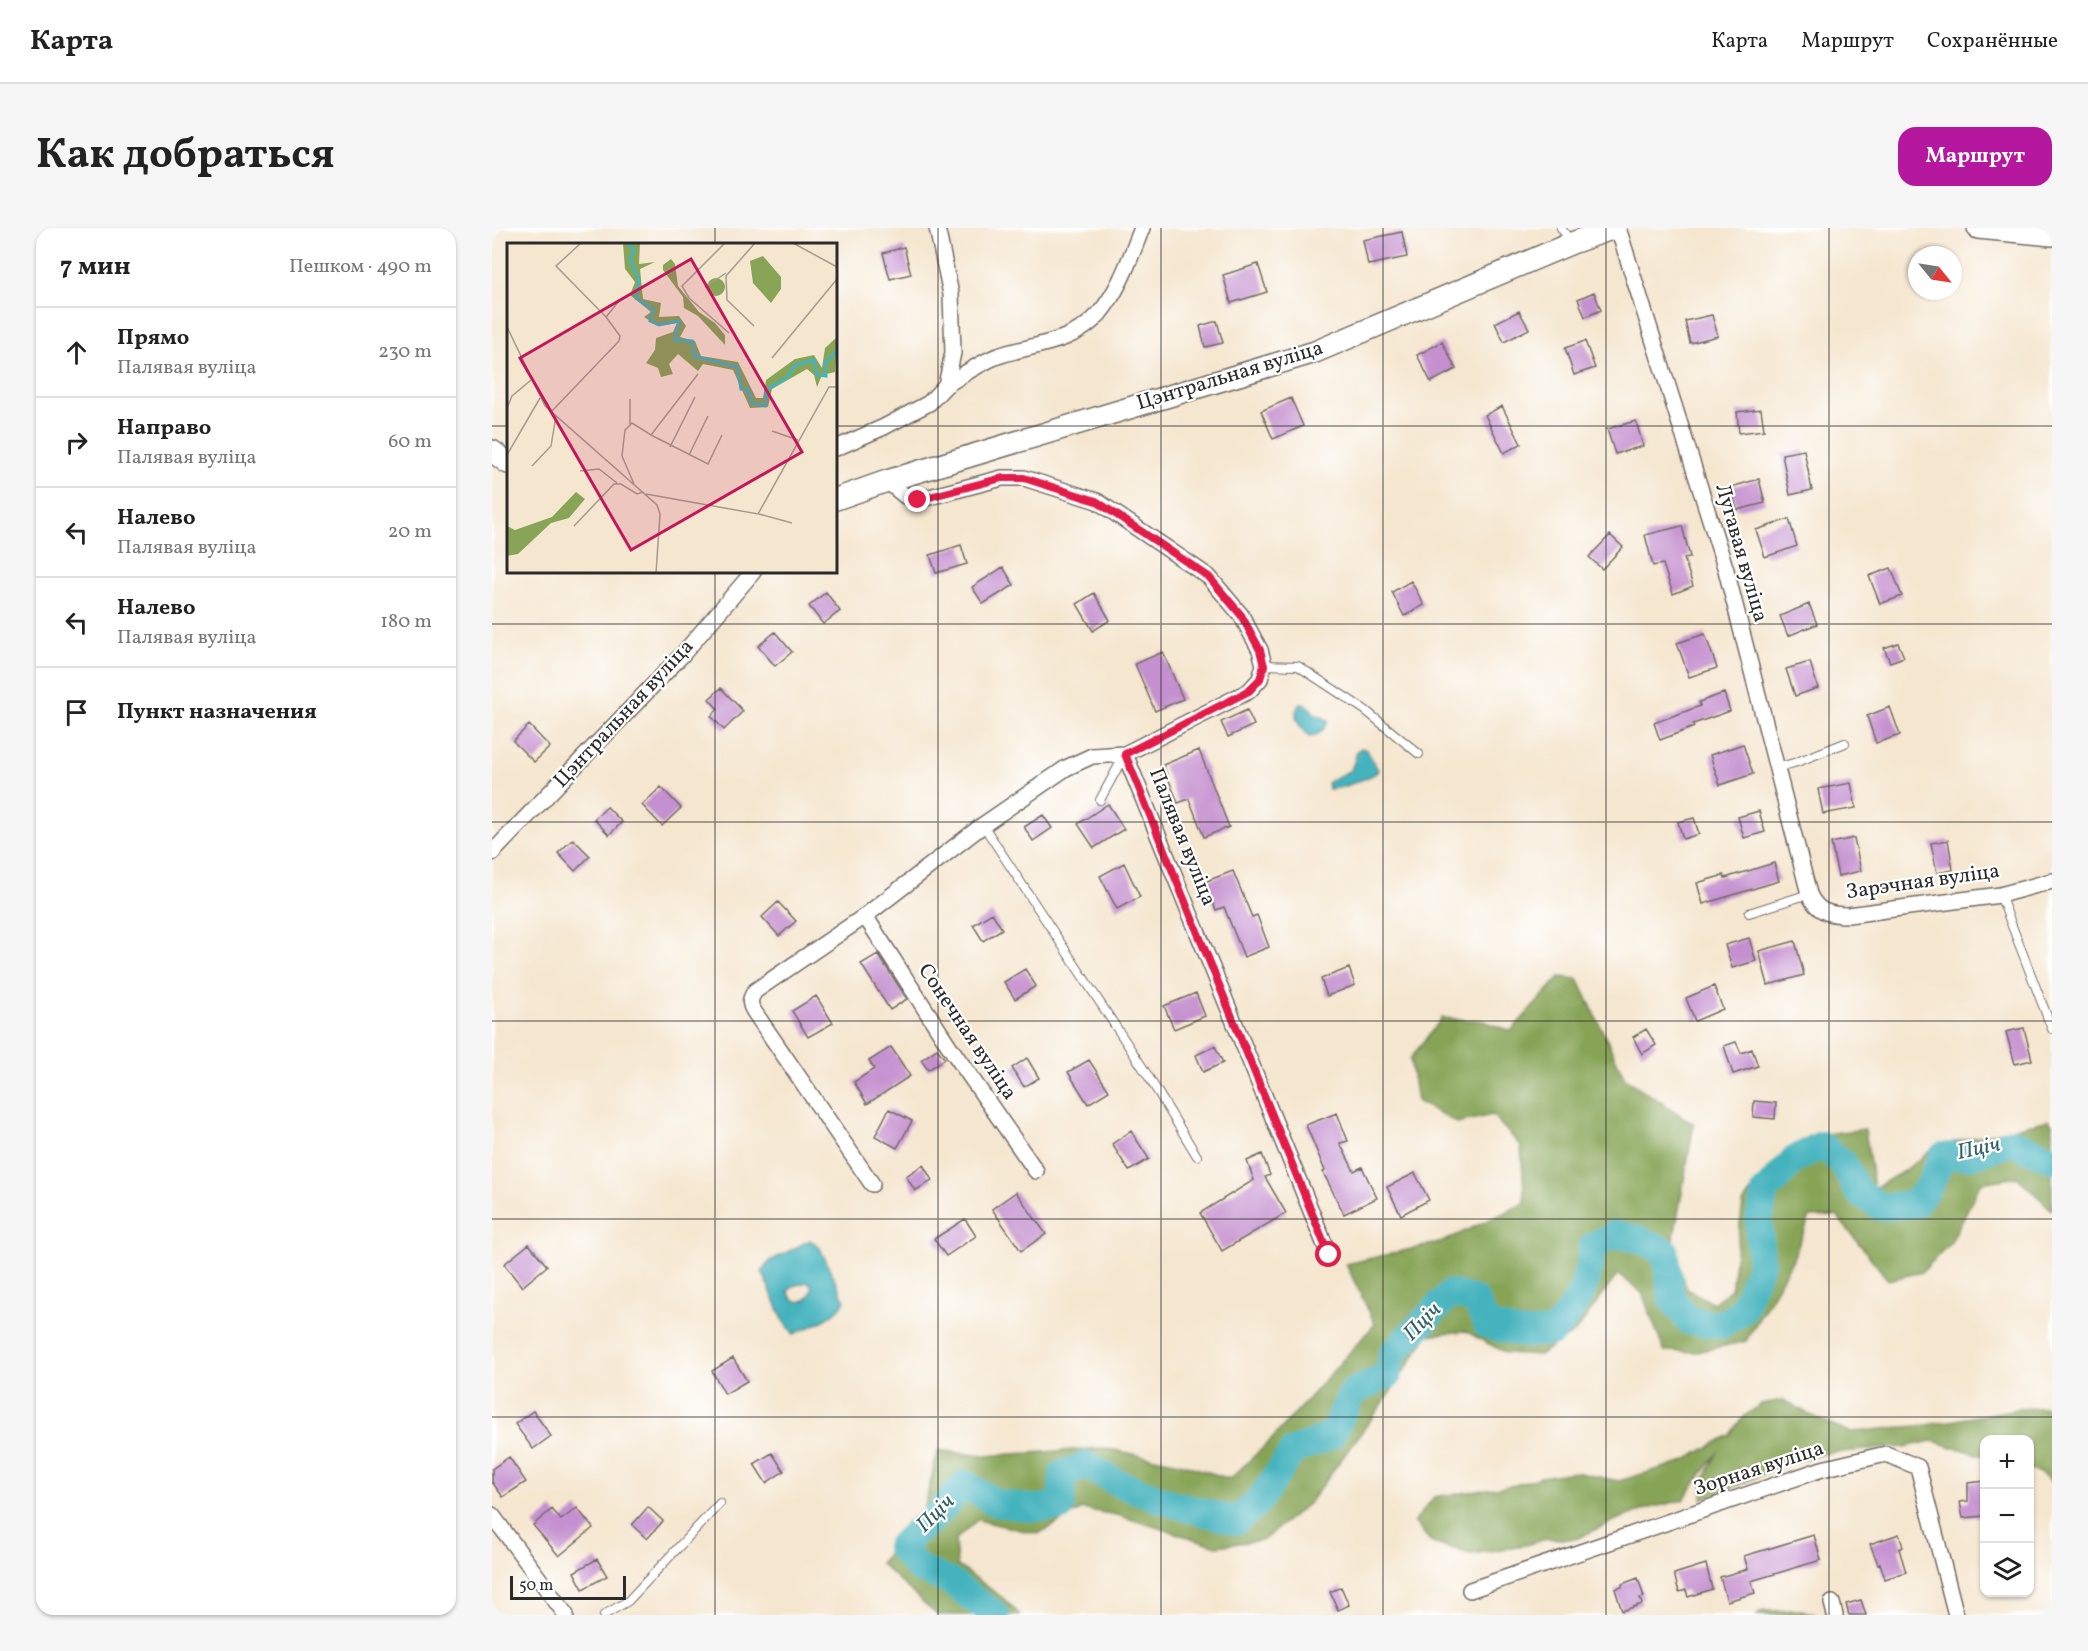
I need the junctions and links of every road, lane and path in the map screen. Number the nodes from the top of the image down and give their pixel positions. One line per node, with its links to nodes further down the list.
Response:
1 (937, 228): 7 (street)
2 (1142, 228): 7 (street)
3 (1616, 228): 6 (main road, Цэнтральная вуліца); 18 (street, Лугавая вуліца)
4 (1978, 228): 5 (main road)
5 (2052, 235)
6 (1566, 236): 11 (main road, Цэнтральная вуліца)
7 (946, 385): 8 (street)
8 (837, 448)
9 (492, 452): 10 (main road)
10 (507, 462)
11 (887, 481): 12 (main road, Цэнтральная вуліца); 14 (street)
12 (837, 500)
13 (752, 573): 21 (street, Цэнтральная вуліца)
14 (1264, 666): 16 (street, Палявая вуліца); 17 (lane)
15 (1845, 743): 18 (lane)
16 (1125, 754): 19 (lane); 20 (street); 31 (street, Палявая вуліца)
17 (1419, 754)
18 (1777, 768): 23 (street, Лугавая вуліца)
19 (1100, 800)
20 (983, 825): 26 (street); 28 (lane)
21 (492, 853)
22 (2052, 881): 24 (street, Зарэчная вуліца)
23 (1809, 894): 24 (street, Зарэчная вуліца); 25 (lane)
24 (2000, 895): 27 (lane)
25 (1749, 913)
26 (865, 916): 29 (street, Сонечная вуліца); 30 (street)
27 (2052, 1029)
28 (1197, 1156)
29 (1036, 1170)
30 (872, 1184)
31 (1329, 1255)
32 (720, 1503): 36 (lane)
33 (492, 1515): 35 (street)
34 (1470, 1590): 37 (street, Зорная вуліца)
35 (566, 1615)
36 (604, 1615)
37 (1956, 1615)

